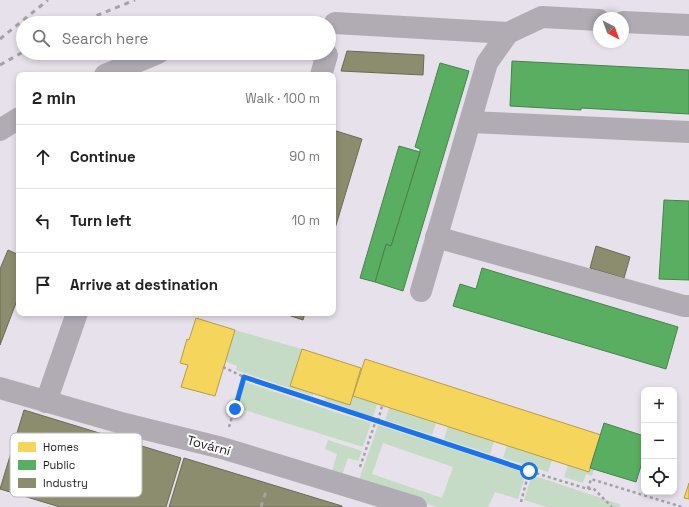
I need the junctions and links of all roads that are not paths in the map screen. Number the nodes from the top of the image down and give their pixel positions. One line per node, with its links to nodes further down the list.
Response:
1 (593, 20): 5 (street)
2 (629, 22): 4 (street)
3 (336, 23): 5 (street)
4 (689, 25)
5 (508, 33): 11 (street)
6 (141, 60): 8 (street)
7 (326, 60): 9 (street)
8 (111, 72)
9 (322, 72)
10 (16, 120): 12 (street)
11 (470, 122): 13 (street); 14 (street)
12 (0, 130)
13 (689, 132)
14 (436, 237): 15 (street); 16 (street)
15 (421, 291)
16 (689, 306)
17 (76, 316): 19 (street)
18 (0, 388): 19 (street, Tovární)
19 (46, 402): 20 (street, Tovární)
20 (416, 507)

